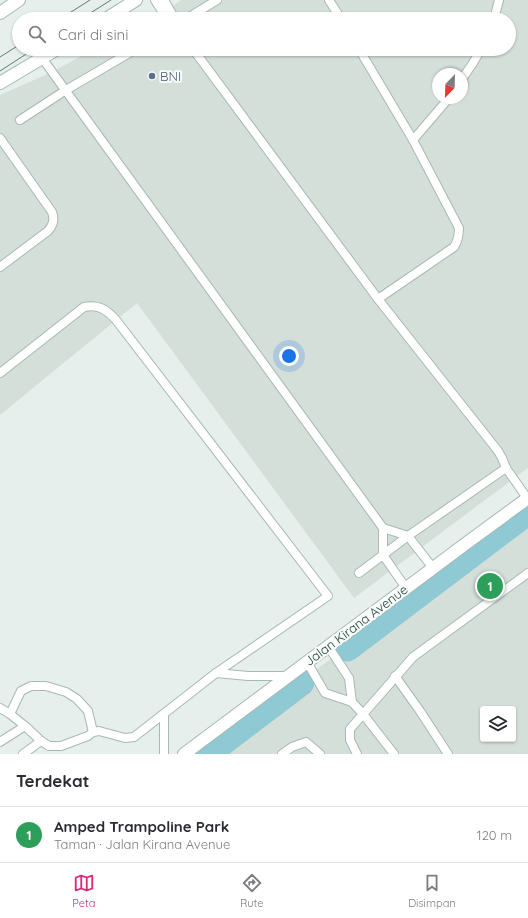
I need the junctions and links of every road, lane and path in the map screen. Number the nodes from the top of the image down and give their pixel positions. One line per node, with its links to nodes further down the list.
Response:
1 (19, 0): 14 (street)
2 (136, 0): 8 (street)
3 (155, 0): 9 (lane)
4 (164, 0): 10 (lane)
5 (217, 0): 11 (lane)
6 (329, 0): 12 (lane)
7 (499, 0): 13 (lane)
8 (117, 12)
9 (163, 12)
10 (171, 12)
11 (197, 12)
12 (337, 12)
13 (496, 12)
14 (1, 14)
15 (45, 56): 20 (street)
16 (124, 56): 23 (lane)
17 (198, 56): 29 (lane)
18 (363, 56): 27 (lane)
19 (477, 56): 21 (lane)
20 (42, 58): 22 (street); 23 (lane)
21 (468, 70)
22 (0, 82)
23 (66, 90): 25 (lane); 33 (lane)
24 (443, 104): 27 (lane)
25 (20, 120)
26 (0, 138): 28 (lane)
27 (414, 140): 29 (lane)
28 (0, 267)
29 (378, 298): 31 (lane)
30 (0, 373): 42 (lane)
31 (506, 468): 32 (lane); 34 (lane)
32 (528, 498): 36 (street, Jalan Kirana Avenue)
33 (383, 528): 34 (lane); 35 (lane)
34 (408, 536): 35 (lane); 36 (lane)
35 (383, 555): 37 (lane); 39 (lane)
36 (433, 568): 39 (street, Jalan Kirana Avenue)
37 (360, 573)
38 (528, 573): 44 (lane)
39 (406, 588): 40 (street, Jalan Kirana Avenue)
40 (328, 646): 41 (street, Jalan Kirana Avenue); 45 (lane)
41 (307, 662): 43 (street, Jalan Kirana Avenue); 45 (lane)
42 (216, 673): 43 (lane); 48 (lane)
43 (287, 676): 56 (street, Jalan Kirana Avenue)
44 (395, 676): 49 (lane); 61 (lane)
45 (352, 702): 49 (lane)
46 (0, 708): 47 (lane)
47 (10, 714): 50 (lane); 51 (lane)
48 (164, 714): 51 (lane); 55 (lane)
49 (363, 714): 59 (lane); 60 (lane)
50 (25, 726): 52 (lane); 53 (lane)
51 (93, 732): 52 (lane)
52 (41, 741): 54 (lane)
53 (0, 742)
54 (23, 754)
55 (164, 754)
56 (184, 754)
57 (282, 754): 58 (lane)
58 (320, 754)
59 (357, 754)
60 (394, 754)
61 (448, 754)

